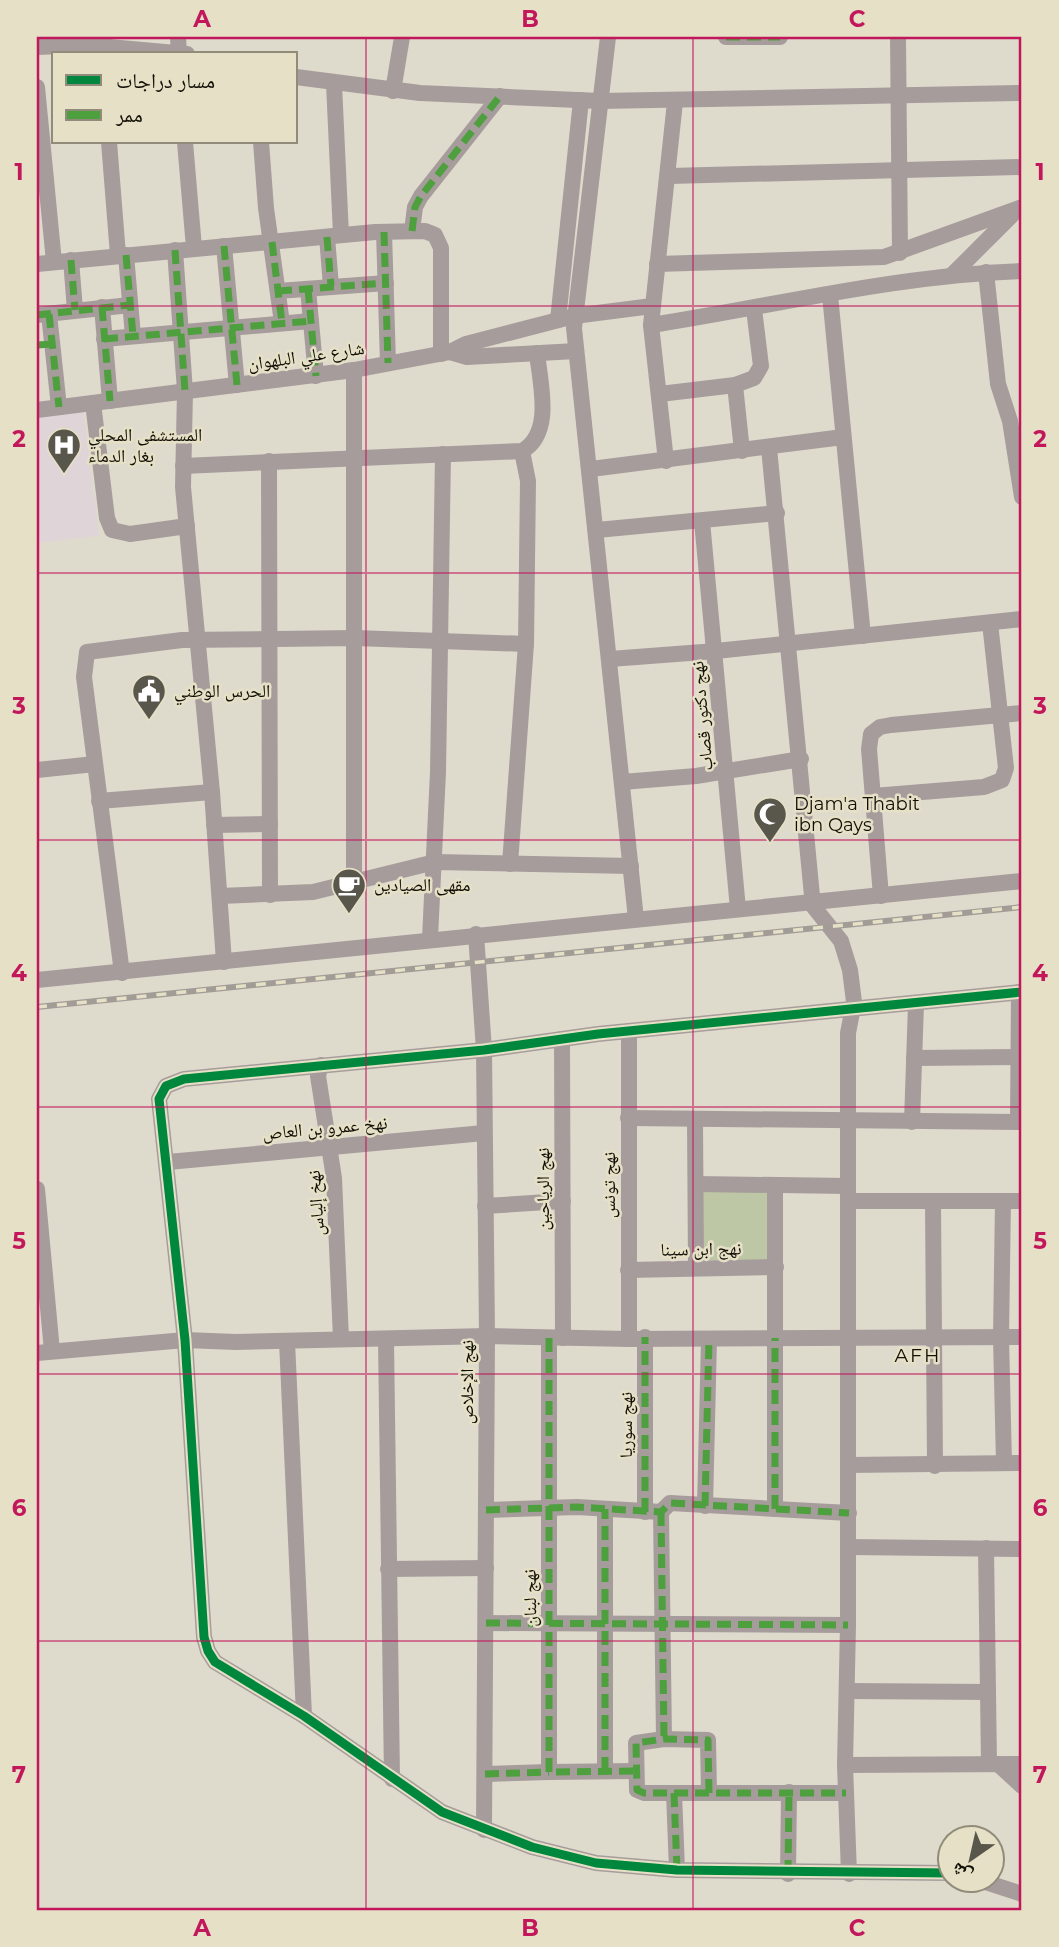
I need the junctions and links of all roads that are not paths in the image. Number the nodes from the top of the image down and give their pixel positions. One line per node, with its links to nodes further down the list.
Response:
1 (402, 37): 12 (street)
2 (608, 37): 17 (street)
3 (726, 37): 4 (street)
4 (780, 37)
5 (898, 37): 15 (street)
6 (102, 46): 7 (street); 8 (street)
7 (37, 47)
8 (181, 49)
9 (298, 77): 10 (street)
10 (334, 84): 12 (street); 28 (street)
11 (37, 87): 35 (street)
12 (393, 91): 14 (street)
13 (1022, 93): 15 (street)
14 (500, 96): 16 (street); 26 (street)
15 (898, 97): 18 (street); 23 (street)
16 (581, 100): 17 (street); 52 (street)
17 (600, 101): 18 (street); 52 (street)
18 (675, 102): 24 (street)
19 (108, 144): 34 (street)
20 (186, 144): 31 (street)
21 (261, 144): 29 (street)
22 (1022, 167): 23 (street)
23 (899, 168): 24 (street); 33 (street)
24 (669, 176): 37 (street)
25 (1020, 208): 33 (street); 40 (street)
26 (412, 231): 27 (street); 62 (street)
27 (384, 232): 28 (street); 41 (street)
28 (334, 236): 29 (street); 42 (street)
29 (272, 242): 30 (street); 44 (street)
30 (224, 246): 31 (street); 56 (street)
31 (194, 248): 32 (street)
32 (176, 250): 34 (street); 57 (street)
33 (900, 253): 37 (street)
34 (122, 255): 35 (street); 46 (street)
35 (63, 261): 36 (street); 50 (street)
36 (37, 264)
37 (657, 264): 47 (street)
38 (1022, 271): 39 (street)
39 (986, 272): 40 (street); 75 (street)
40 (953, 274): 45 (street)
41 (386, 283): 42 (street); 64 (street)
42 (331, 286): 43 (street)
43 (308, 289): 44 (street); 53 (street)
44 (278, 291): 54 (street)
45 (830, 295): 49 (street); 76 (street)
46 (130, 305): 48 (street); 58 (street)
47 (652, 306): 52 (street, شارع علي البلهوان); 55 (street)
48 (102, 307): 50 (street); 59 (street)
49 (754, 309): 55 (street); 68 (street)
50 (75, 310): 51 (street)
51 (43, 314): 60 (street)
52 (566, 318): 61 (street); 62 (street, شارع علي البلهوان)
53 (311, 321): 54 (street); 66 (street)
54 (282, 323): 56 (street)
55 (651, 325): 70 (street)
56 (232, 327): 57 (street); 67 (street)
57 (182, 332): 58 (street); 69 (street)
58 (133, 337): 59 (street)
59 (104, 339): 71 (street)
60 (45, 344): 73 (street)
61 (576, 351): 63 (street); 85 (street)
62 (446, 353): 63 (street); 64 (street, شارع علي البلهوان)
63 (537, 353): 78 (street)
64 (388, 363): 65 (street, شارع علي البلهوان)
65 (355, 370): 66 (street, شارع علي البلهوان); 81 (street)
66 (316, 376): 67 (street, شارع علي البلهوان)
67 (237, 384): 69 (street, شارع علي البلهوان)
68 (735, 385): 70 (street); 79 (street)
69 (185, 391): 71 (street, شارع علي البلهوان); 84 (street)
70 (660, 394): 83 (street)
71 (110, 401): 72 (street, شارع علي البلهوان)
72 (93, 403): 73 (street, شارع علي البلهوان); 89 (street)
73 (59, 407): 74 (street, شارع علي البلهوان)
74 (37, 410)
75 (1017, 431): 86 (street)
76 (843, 437): 77 (street); 93 (street)
77 (769, 448): 79 (street); 87 (street)
78 (522, 451): 80 (street); 98 (street)
79 (742, 451): 83 (street)
80 (443, 454): 81 (street); 97 (street)
81 (356, 457): 82 (street); 94 (street)
82 (269, 461): 84 (street); 95 (street)
83 (666, 461): 85 (street)
84 (183, 466): 89 (street)
85 (591, 470): 90 (street)
86 (1021, 488)
87 (777, 513): 88 (street); 99 (street)
88 (702, 521): 90 (street); 100 (street, نهج دكتور قصاب)
89 (187, 526): 96 (street)
90 (597, 530): 101 (street)
91 (1022, 619): 92 (street)
92 (990, 623): 93 (street); 103 (street)
93 (863, 636): 99 (street)
94 (355, 638): 95 (street); 97 (street); 118 (street)
95 (272, 640): 96 (street); 112 (street)
96 (199, 641): 105 (street); 109 (street)
97 (440, 641): 98 (street); 114 (street)
98 (526, 644): 115 (street)
99 (790, 644): 100 (street); 104 (street)
100 (716, 651): 101 (street); 107 (street, نهج دكتور قصاب)
101 (610, 659): 108 (street)
102 (1022, 713): 103 (street)
103 (1000, 716): 110 (street); 110 (street)
104 (800, 759): 107 (street); 122 (street)
105 (94, 765): 106 (street); 111 (street)
106 (37, 770)
107 (725, 770): 108 (street); 123 (street, نهج دكتور قصاب)
108 (622, 782): 116 (street)
109 (212, 792): 111 (street); 113 (street)
110 (873, 796): 121 (street)
111 (99, 801): 128 (street)
112 (270, 824): 113 (street); 119 (street)
113 (214, 825): 120 (street)
114 (435, 862): 115 (street); 118 (street); 126 (street)
115 (510, 864): 116 (street)
116 (631, 866): 124 (street)
117 (1022, 881): 121 (street)
118 (354, 883): 119 (street)
119 (270, 895): 120 (street)
120 (220, 896): 127 (street)
121 (881, 896): 122 (street)
122 (813, 902): 123 (street); 132 (street)
123 (738, 909): 124 (street)
124 (636, 919): 125 (street)
125 (475, 934): 126 (street); 135 (street, نهج الإخلاص)
126 (430, 938): 127 (street)
127 (225, 962): 128 (street)
128 (122, 972): 129 (street)
129 (37, 980)
130 (1021, 992): 131 (street); 136 (street)
131 (916, 1003): 132 (street); 137 (street)
132 (852, 1011): 133 (street); 141 (street)
133 (628, 1031): 134 (street); 139 (street, نهج تونس)
134 (562, 1039): 135 (street); 153 (street, نهج الرياحين)
135 (484, 1050): 138 (street); 144 (street, نهج الإخلاص)
136 (1018, 1057): 137 (street); 143 (street)
137 (914, 1058): 142 (street)
138 (321, 1065): 145 (street, نهخ إلياس); 146 (street)
139 (628, 1118): 140 (street); 159 (street, نهج تونس)
140 (695, 1121): 141 (street); 147 (street)
141 (849, 1121): 142 (street); 150 (street)
142 (912, 1122): 143 (street)
143 (1020, 1122)
144 (484, 1133): 145 (street, نهخ عمرو بن العاص); 156 (street, نهج الإخلاص)
145 (331, 1146): 146 (street, نهخ عمرو بن العاص); 168 (street, نهخ إلياس)
146 (169, 1162): 170 (street)
147 (696, 1184): 148 (street); 157 (street)
148 (775, 1185): 150 (street); 158 (street)
149 (37, 1189): 151 (street)
150 (849, 1194): 155 (street); 167 (street)
151 (37, 1196): 173 (street)
152 (1003, 1200): 154 (street); 155 (street); 162 (street)
153 (563, 1201): 156 (street); 164 (street, نهج الرياحين)
154 (1022, 1201)
155 (933, 1202): 161 (street)
156 (485, 1206): 160 (street, نهج الإخلاص)
157 (696, 1267): 158 (street, نهج ابن سينا); 159 (street, نهج ابن سينا)
158 (776, 1267): 166 (street)
159 (628, 1270): 165 (street, نهج تونس)
160 (487, 1336): 164 (street); 171 (street); 181 (street, نهج الإخلاص)
161 (934, 1336): 162 (street); 167 (street); 177 (street)
162 (1001, 1337): 163 (street); 174 (street)
163 (1022, 1337)
164 (556, 1338): 165 (street); 179 (street, نهج لبنان)
165 (637, 1338): 169 (street); 183 (street, نهج سوريا)
166 (775, 1338): 167 (street); 169 (street); 180 (street)
167 (848, 1338): 176 (street)
168 (341, 1339): 171 (street); 172 (street)
169 (709, 1339): 178 (street)
170 (185, 1340): 172 (street); 173 (street); 197 (street)
171 (386, 1340): 189 (street)
172 (287, 1341): 197 (street)
173 (45, 1352)
174 (1004, 1463): 175 (street); 177 (street)
175 (1022, 1463)
176 (848, 1465): 177 (street); 184 (street)
177 (935, 1465)
178 (705, 1506): 180 (street); 183 (street)
179 (550, 1509): 181 (street); 182 (street); 191 (street, نهج لبنان)
180 (775, 1509): 184 (street)
181 (486, 1510): 188 (street, نهج الإخلاص)
182 (605, 1510): 183 (street); 192 (street)
183 (653, 1513): 193 (street, نهج سوريا)
184 (849, 1513): 185 (street)
185 (849, 1547): 186 (street); 194 (street)
186 (986, 1548): 187 (street); 196 (street)
187 (1022, 1549)
188 (486, 1568): 189 (street); 190 (street, نهج الإخلاص)
189 (388, 1569): 206 (street)
190 (486, 1623): 191 (street); 205 (street, نهج الإخلاص)
191 (550, 1623): 192 (street); 204 (street, نهج لبنان)
192 (605, 1624): 193 (street); 202 (street)
193 (663, 1624): 194 (street); 198 (street, نهج سوريا)
194 (848, 1625): 195 (street)
195 (847, 1691): 196 (street); 201 (street)
196 (988, 1692): 199 (street)
197 (304, 1716): 206 (street)
198 (664, 1739): 203 (street); 210 (street)
199 (993, 1764): 200 (street); 201 (street); 207 (street)
200 (1022, 1764)
201 (845, 1765): 211 (street)
202 (605, 1771): 203 (street); 204 (street)
203 (635, 1771): 209 (street)
204 (549, 1772): 205 (street)
205 (485, 1774): 212 (street, نهج الإخلاص)
206 (392, 1779): 212 (street)
207 (1022, 1786)
208 (789, 1792): 210 (street); 211 (street); 215 (street)
209 (674, 1793): 210 (street); 213 (street)
210 (709, 1793)
211 (846, 1793): 216 (street)
212 (484, 1830): 213 (street)
213 (677, 1870): 215 (street)
214 (936, 1873): 216 (street)
215 (788, 1874): 216 (street)
216 (849, 1874)

